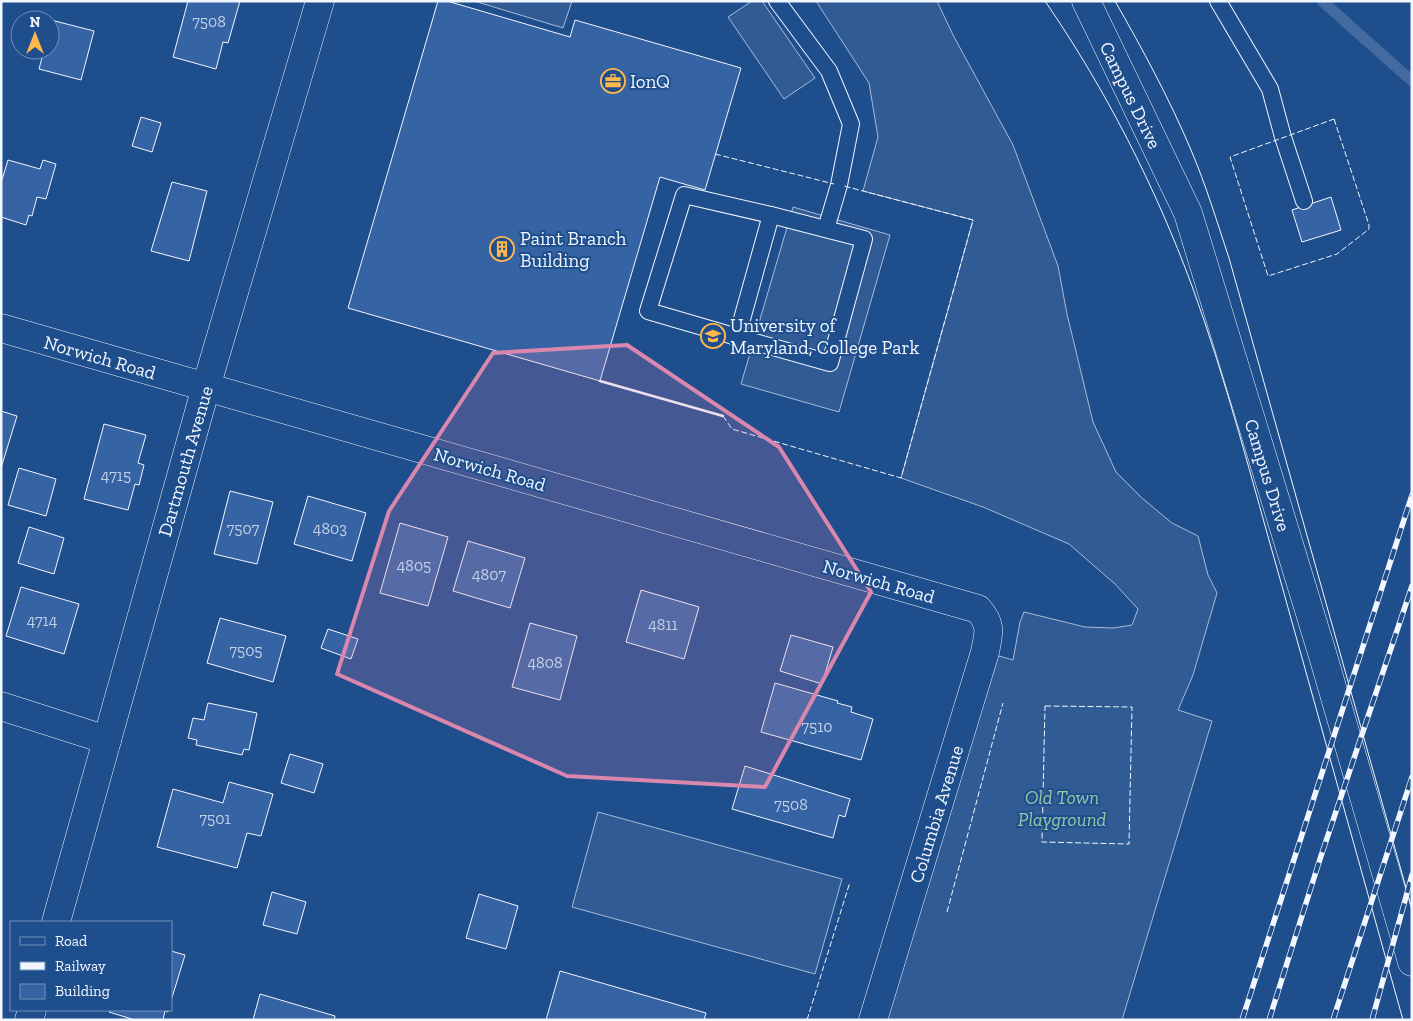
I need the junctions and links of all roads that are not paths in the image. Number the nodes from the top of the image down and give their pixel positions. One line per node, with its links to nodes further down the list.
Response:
1 (320, 1): 10 (street, Dartmouth Avenue)
2 (778, 1): 7 (lane)
3 (1086, 1): 15 (street, Campus Drive)
4 (1218, 1): 5 (lane)
5 (1304, 201)
6 (770, 215): 7 (lane); 9 (lane); 9 (lane)
7 (826, 229): 9 (lane)
8 (1, 328): 10 (street, Norwich Road)
9 (737, 337)
10 (206, 387): 11 (street, Norwich Road); 13 (street, Dartmouth Avenue)
11 (978, 609): 16 (street, Columbia Avenue)
12 (1, 706): 13 (street)
13 (107, 740): 14 (street, Dartmouth Avenue)
14 (56, 921)
15 (1412, 962)
16 (873, 1020)

